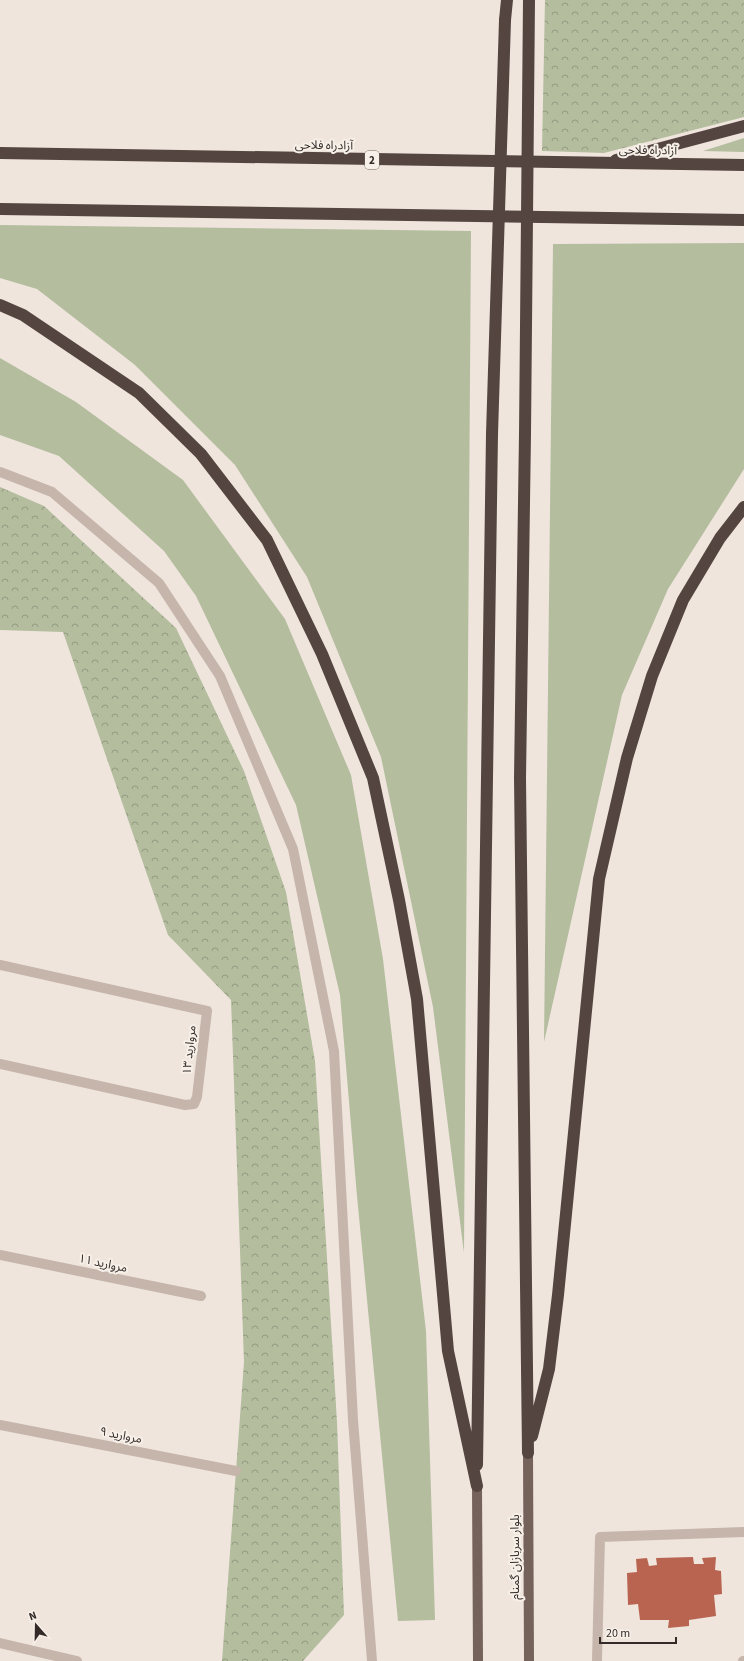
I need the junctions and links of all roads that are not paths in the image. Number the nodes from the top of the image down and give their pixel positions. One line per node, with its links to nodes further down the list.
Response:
1 (507, 0): 19 (highway, bridge)
2 (529, 0): 17 (highway, bridge)
3 (744, 126): 5 (highway)
4 (0, 153): 5 (highway, آزادراه فلاحی / 2)
5 (600, 164): 6 (highway, آزادراه فلاحی / 2)
6 (744, 165)
7 (0, 209): 8 (highway)
8 (744, 220)
9 (0, 305): 19 (highway)
10 (0, 472): 23 (street)
11 (744, 508): 17 (highway)
12 (0, 965): 13 (street, مروارید ۱۳)
13 (0, 1064)
14 (0, 1255): 15 (street, مروارید ۱۱)
15 (201, 1296)
16 (0, 1425): 18 (street, مروارید ۹)
17 (528, 1453): 25 (main road, بلوار سربازان گمنام)
18 (236, 1471)
19 (477, 1486): 24 (main road)
20 (744, 1532): 26 (street)
21 (0, 1644): 22 (street)
22 (77, 1661)
23 (372, 1661)
24 (478, 1661)
25 (529, 1661)
26 (597, 1661)

